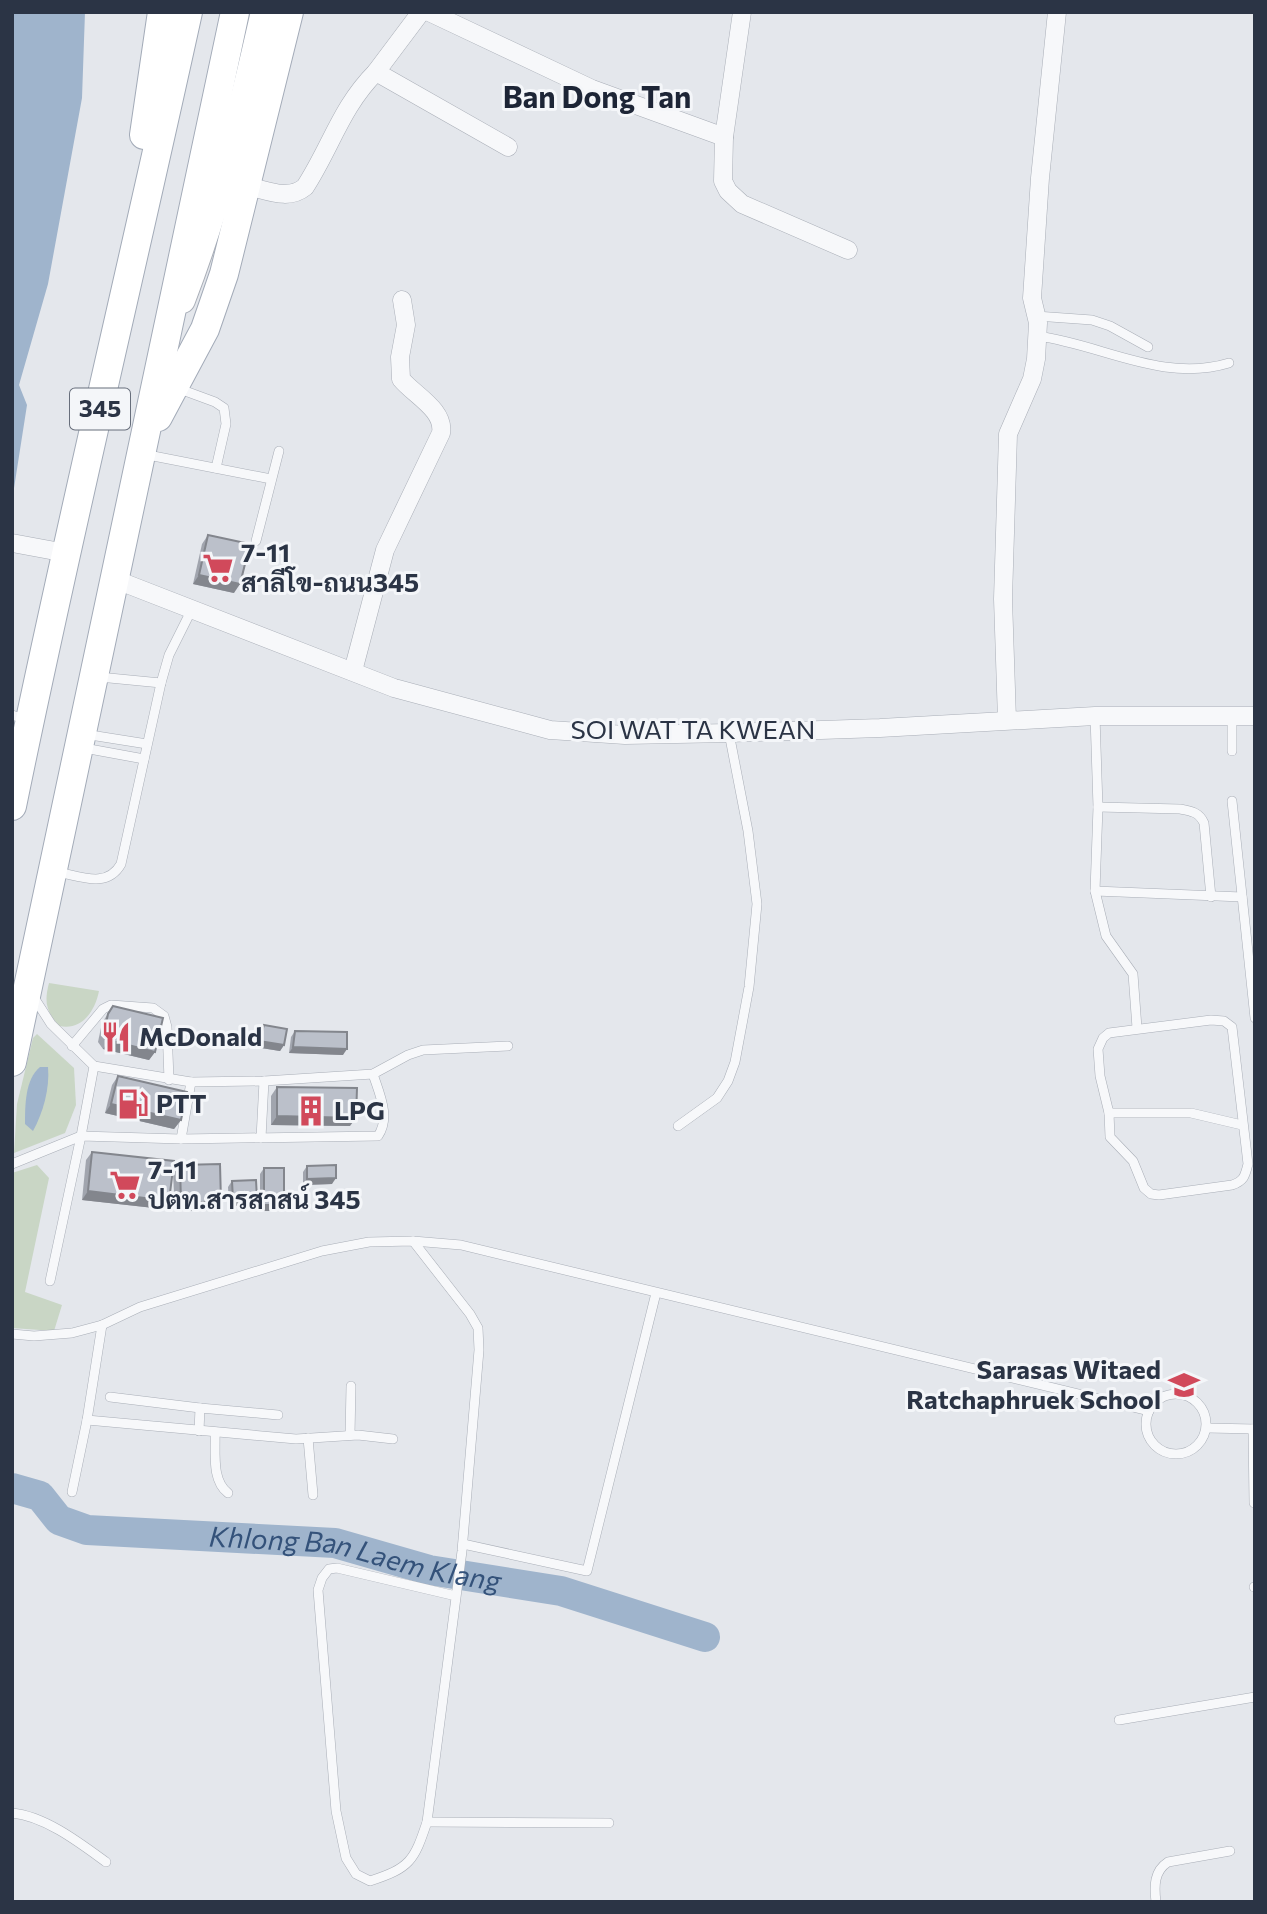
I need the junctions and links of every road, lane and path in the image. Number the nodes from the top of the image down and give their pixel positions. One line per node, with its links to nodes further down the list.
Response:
1 (162, 12): 16 (main road)
2 (188, 12): 16 (main road, 345)
3 (235, 12): 19 (main road, 345)
4 (264, 12): 19 (main road, 345)
5 (289, 12): 13 (main road)
6 (421, 12): 10 (street)
7 (429, 12): 11 (street)
8 (743, 12): 11 (street)
9 (1057, 12): 17 (street)
10 (376, 72): 12 (street); 13 (street)
11 (724, 137): 14 (street)
12 (508, 147)
13 (247, 186): 22 (main road)
14 (848, 250)
15 (402, 300): 32 (street)
16 (124, 304): 29 (main road, 345)
17 (1036, 316): 18 (street); 20 (lane)
18 (1038, 336): 21 (lane); 39 (street)
19 (165, 344): 23 (main road, 345)
20 (1148, 347)
21 (1229, 363)
22 (175, 388): 23 (main road); 25 (lane)
23 (143, 447): 25 (lane); 30 (main road, 345)
24 (279, 451): 26 (lane)
25 (216, 468): 26 (lane)
26 (271, 479): 27 (lane)
27 (256, 541)
28 (12, 543): 29 (street)
29 (66, 553): 38 (main road, 345)
30 (114, 579): 31 (street, SOI WAT TA KWEAN); 33 (main road, 345)
31 (192, 609): 32 (street, SOI WAT TA KWEAN); 34 (lane)
32 (354, 671): 40 (street, SOI WAT TA KWEAN)
33 (93, 676): 34 (lane); 41 (main road, 345)
34 (161, 682): 42 (lane)
35 (1095, 716): 36 (street, SOI WAT TA KWEAN); 39 (street, SOI WAT TA KWEAN); 47 (lane)
36 (1232, 716): 37 (street, SOI WAT TA KWEAN); 43 (lane)
37 (1255, 716)
38 (21, 718): 46 (main road, 345)
39 (1007, 720): 40 (street, SOI WAT TA KWEAN)
40 (729, 733): 65 (lane)
41 (80, 740): 42 (lane); 44 (lane); 48 (main road, 345)
42 (147, 744): 44 (lane)
43 (1232, 751)
44 (144, 759): 48 (lane)
45 (1232, 801): 51 (lane)
46 (12, 806)
47 (1098, 807): 49 (lane); 50 (lane)
48 (52, 871): 52 (main road, 345)
49 (1094, 891): 50 (lane); 54 (lane)
50 (1211, 897): 51 (lane)
51 (1242, 897): 53 (lane)
52 (28, 989): 55 (lane); 57 (main road, 345)
53 (1255, 1018)
54 (1138, 1028): 63 (lane); 64 (lane)
55 (72, 1046): 58 (lane); 60 (lane)
56 (508, 1046): 59 (lane)
57 (12, 1062)
58 (94, 1066): 60 (lane); 66 (lane)
59 (373, 1074): 61 (lane); 67 (lane)
60 (169, 1080): 62 (lane)
61 (264, 1081): 62 (lane); 67 (lane)
62 (191, 1083): 68 (lane)
63 (1109, 1113): 64 (lane); 64 (lane)
64 (1242, 1125)
65 (678, 1126)
66 (81, 1136): 68 (lane); 69 (lane); 71 (lane)
67 (261, 1138): 68 (lane)
68 (181, 1139)
69 (12, 1164)
70 (413, 1241): 72 (lane); 73 (lane); 92 (lane)
71 (50, 1281)
72 (656, 1293): 78 (lane); 92 (lane)
73 (102, 1325): 74 (lane); 80 (lane)
74 (12, 1334)
75 (351, 1386): 85 (lane)
76 (110, 1397): 77 (lane)
77 (200, 1408): 79 (lane); 83 (lane)
78 (1149, 1411): 81 (lane); 81 (lane)
79 (278, 1415)
80 (87, 1420): 83 (lane); 88 (lane)
81 (1207, 1428): 82 (lane)
82 (1254, 1429): 91 (lane)
83 (199, 1431): 84 (lane)
84 (215, 1432): 86 (lane); 89 (lane)
85 (350, 1435): 86 (lane); 87 (lane)
86 (309, 1438): 90 (lane)
87 (393, 1438)
88 (72, 1492)
89 (228, 1493)
90 (313, 1494)
91 (1254, 1503)
92 (462, 1548): 93 (lane)
93 (456, 1591): 97 (lane); 97 (lane)
94 (1255, 1697): 95 (lane)
95 (1119, 1720)
96 (12, 1813): 100 (lane)
97 (427, 1822): 98 (lane)
98 (609, 1824)
99 (1230, 1851): 101 (lane)
100 (106, 1862)
101 (1156, 1902)

